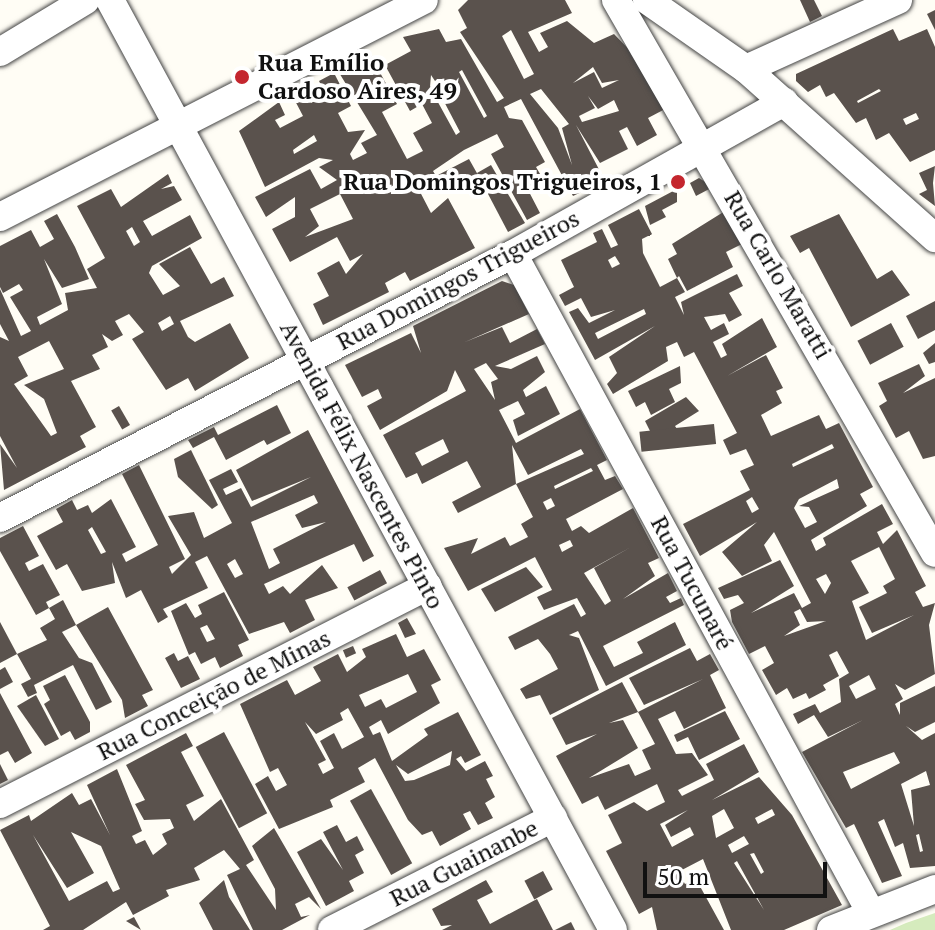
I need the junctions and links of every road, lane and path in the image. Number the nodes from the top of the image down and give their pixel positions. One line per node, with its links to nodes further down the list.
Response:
1 (86, 0): 7 (street)
2 (110, 0): 10 (street, Avenida Félix Nascentes Pinto)
3 (424, 0): 10 (street)
4 (616, 0): 11 (street, Rua Carlo Maratti)
5 (647, 0): 8 (street)
6 (898, 0): 8 (street)
7 (0, 52)
8 (746, 69): 9 (street)
9 (784, 102): 11 (street, Rua Domingos Trigueiros); 13 (street)
10 (181, 129): 12 (street); 15 (street, Avenida Félix Nascentes Pinto)
11 (704, 145): 14 (street, Rua Domingos Trigueiros); 17 (street, Rua Carlo Maratti)
12 (0, 217)
13 (935, 238)
14 (513, 254): 15 (street, Rua Domingos Trigueiros); 22 (street, Rua Tucunaré)
15 (307, 360): 16 (street, Rua Domingos Trigueiros); 18 (street, Avenida Félix Nascentes Pinto)
16 (0, 518)
17 (935, 553)
18 (428, 586): 19 (street, Rua Conceição de Minas); 20 (street, Avenida Félix Nascentes Pinto)
19 (0, 804)
20 (553, 818): 23 (street, Rua Guainanbe); 24 (street, Avenida Félix Nascentes Pinto)
21 (935, 889): 22 (street)
22 (871, 913): 25 (street)
23 (335, 929)
24 (613, 930)
25 (831, 930)

